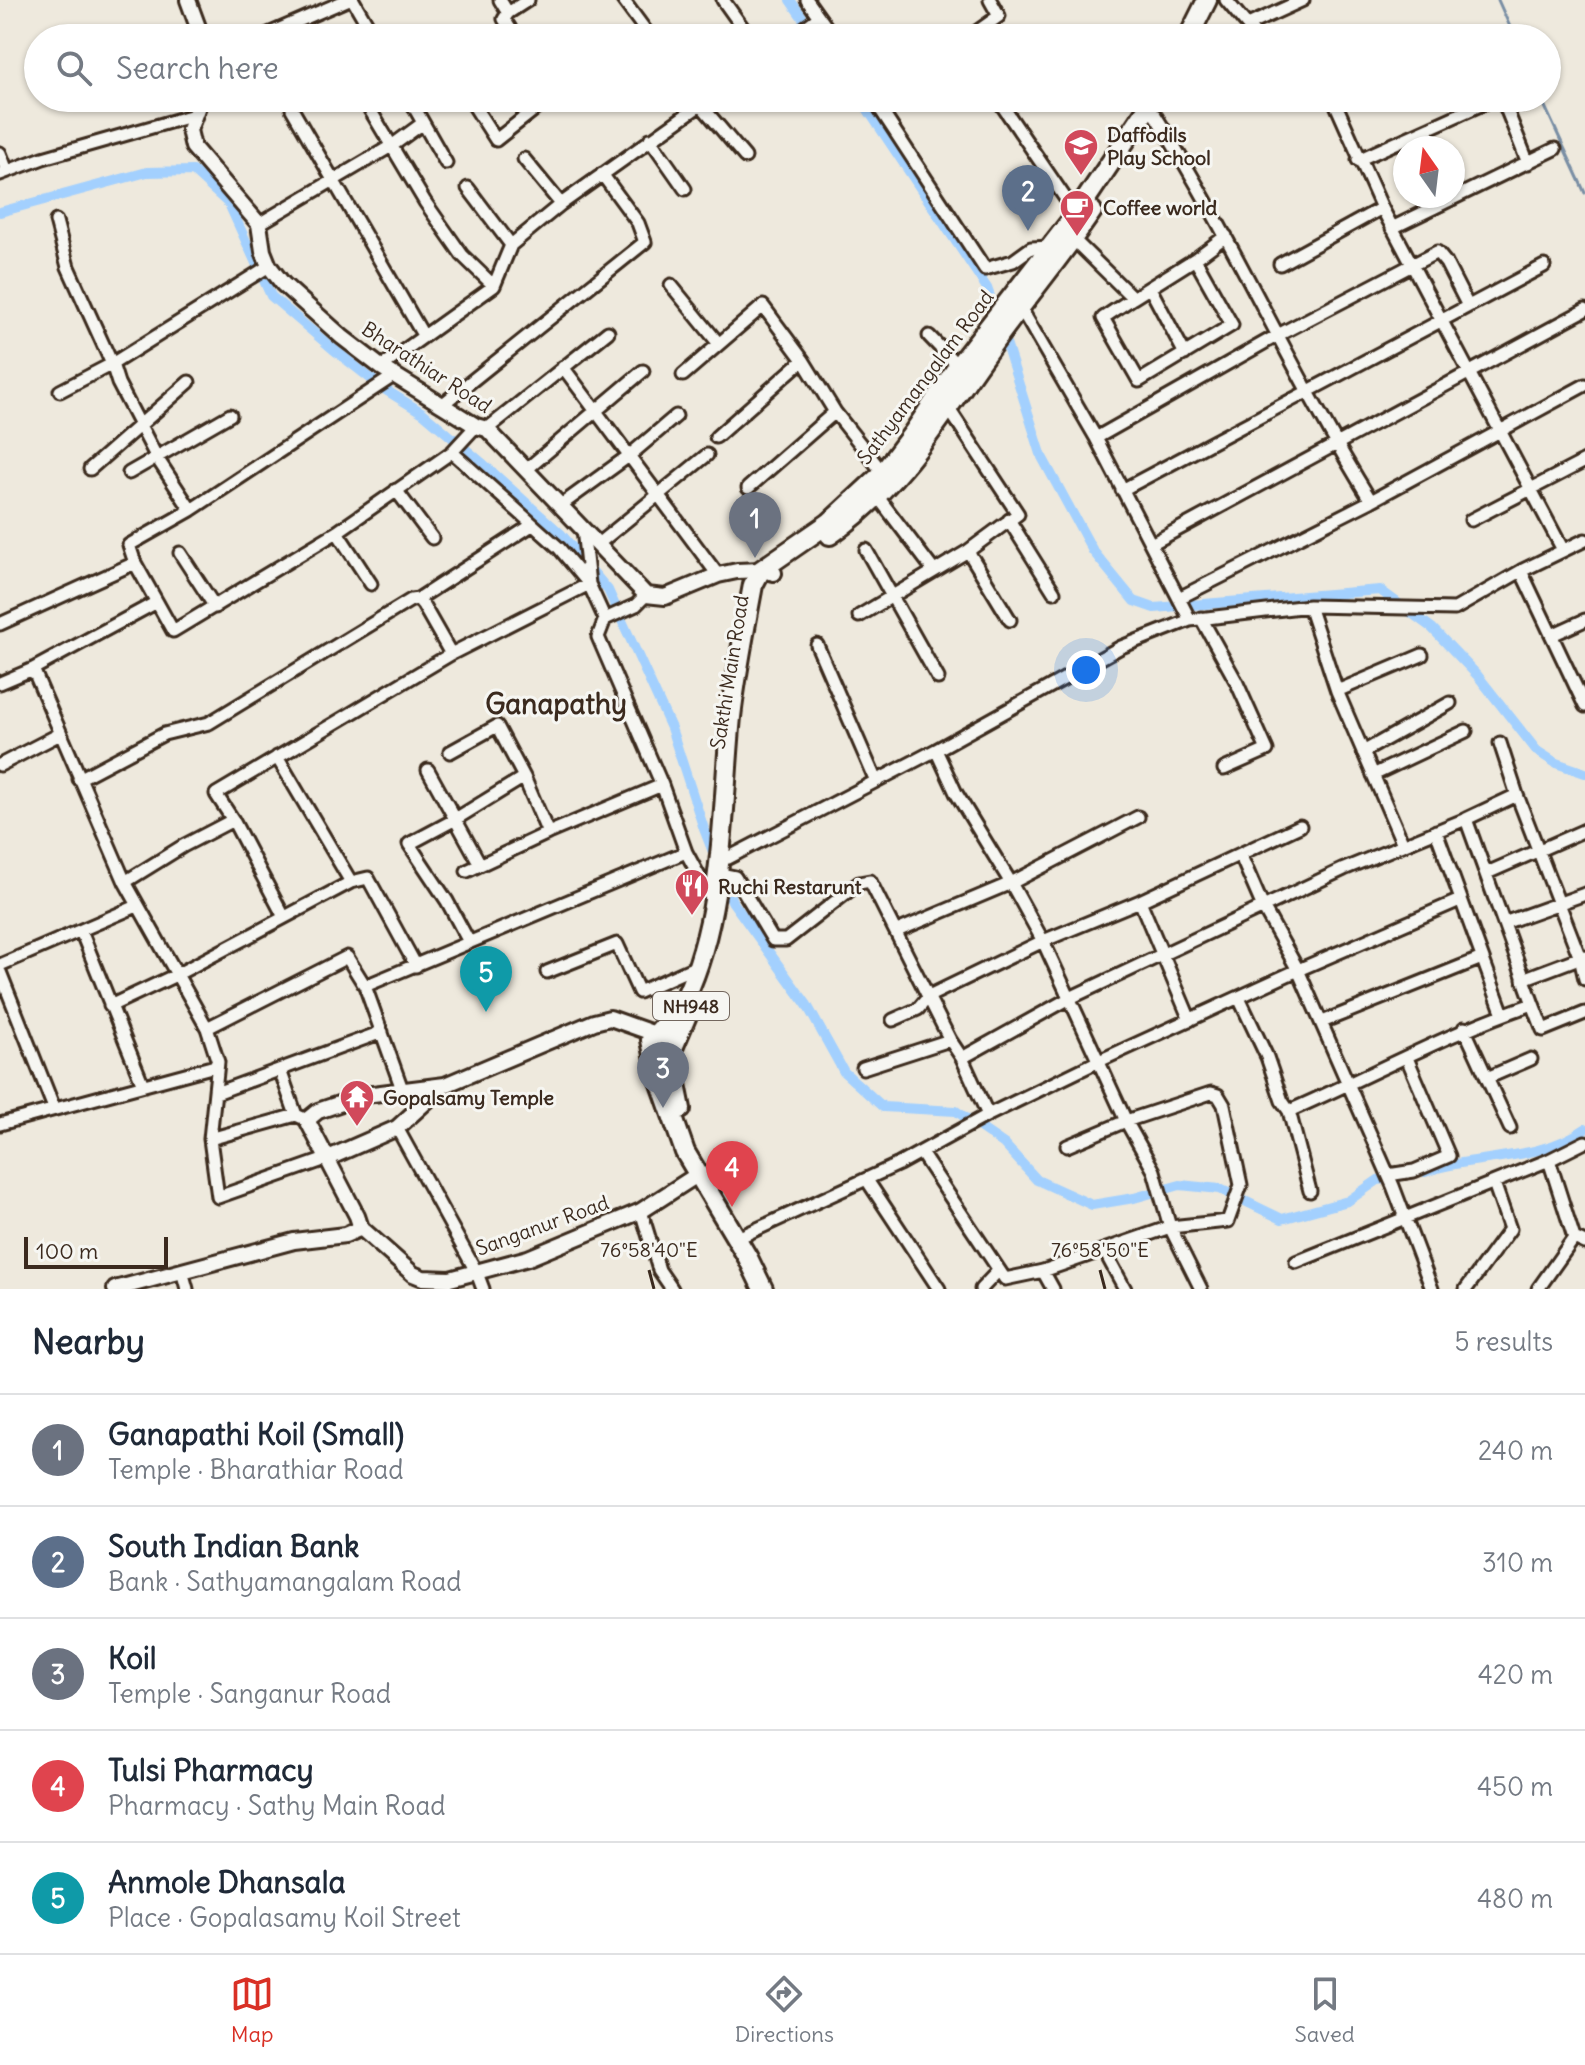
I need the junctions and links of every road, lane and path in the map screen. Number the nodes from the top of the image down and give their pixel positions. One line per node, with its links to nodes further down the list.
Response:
1 (188, 0): 15 (main road)
2 (347, 0): 16 (street)
3 (353, 0): 17 (street)
4 (500, 0): 13 (street)
5 (528, 0): 13 (street)
6 (623, 0): 19 (street)
7 (723, 0): 20 (street)
8 (807, 0): 14 (street)
9 (990, 0): 23 (street)
10 (1207, 0): 24 (highway)
11 (1224, 0): 25 (highway); 26 (street)
12 (1303, 0): 27 (street)
13 (508, 13): 18 (street)
14 (819, 17): 21 (street); 22 (street)
15 (197, 24)
16 (291, 24)
17 (367, 24)
18 (507, 24)
19 (641, 24)
20 (740, 24)
21 (810, 24)
22 (824, 24)
23 (988, 24)
24 (1195, 24)
25 (1210, 24)
26 (1247, 24)
27 (1250, 24)
28 (195, 112): 44 (main road, Bharathiar Road)
29 (294, 112): 57 (street)
30 (372, 112): 47 (street)
31 (417, 112): 45 (street)
32 (478, 112): 33 (street)
33 (531, 112)
34 (686, 112): 46 (street)
35 (711, 112): 50 (street)
36 (882, 112): 69 (street)
37 (1007, 112): 62 (street)
38 (1150, 112): 62 (highway, Sathyamangalam Road)
39 (1150, 112): 67 (highway)
40 (1157, 112): 66 (street)
41 (1339, 112): 52 (street)
42 (1465, 112): 52 (street)
43 (1508, 112): 54 (street)
44 (194, 115): 55 (street); 64 (main road, Bharathiar Road)
45 (423, 123): 47 (street); 53 (street)
46 (650, 139): 56 (street); 59 (street)
47 (393, 145): 57 (street); 76 (street)
48 (1555, 149): 54 (street)
49 (0, 153): 55 (street)
50 (745, 157)
51 (524, 159): 60 (street)
52 (1358, 160): 61 (street)
53 (446, 163)
54 (1528, 163): 65 (street)
55 (4, 172)
56 (602, 174): 60 (street); 103 (street)
57 (333, 180): 64 (street); 84 (street)
58 (468, 188): 68 (street)
59 (685, 189)
60 (561, 204): 68 (street)
61 (1382, 208): 65 (street); 71 (street)
62 (1076, 214): 69 (highway, Sathyamangalam Road)
63 (56, 221): 91 (street)
64 (259, 224): 72 (main road, Bharathiar Road)
65 (1392, 228): 73 (street)
66 (1226, 236): 70 (street); 85 (street)
67 (1073, 239): 78 (street); 79 (highway)
68 (511, 245): 76 (street)
69 (1051, 247): 79 (highway, Sathyamangalam Road)
70 (1195, 259): 77 (street); 89 (street)
71 (1280, 264)
72 (268, 266): 91 (street); 93 (main road, Bharathiar Road)
73 (1412, 266): 80 (street); 82 (street); 85 (street)
74 (1544, 266): 80 (street)
75 (671, 285): 88 (street)
76 (494, 286): 84 (street)
77 (1150, 288): 78 (street); 89 (street)
78 (1133, 298): 89 (street)
79 (1016, 305): 87 (highway); 113 (street)
80 (1468, 306): 82 (street)
81 (1585, 310): 96 (street)
82 (1441, 319): 96 (street); 102 (street)
83 (608, 332): 94 (street)
84 (423, 335): 93 (street)
85 (1278, 335): 102 (street); 113 (street)
86 (929, 336): 92 (street)
87 (985, 343): 92 (highway, Sathyamangalam Road); 104 (highway)
88 (719, 344): 90 (street); 98 (street)
89 (1185, 354)
90 (803, 360): 106 (street); 112 (street)
91 (112, 364): 101 (street); 109 (street)
92 (958, 366): 123 (highway, Sathyamangalam Road)
93 (381, 367): 97 (main road, Bharathiar Road)
94 (563, 367): 105 (street); 110 (street)
95 (643, 371): 105 (street)
96 (1470, 372): 111 (street); 114 (street)
97 (395, 375): 103 (main road, Bharathiar Road); 132 (street)
98 (683, 375)
99 (189, 382): 109 (street)
100 (1585, 385): 111 (street)
101 (60, 391)
102 (1307, 391): 114 (street); 127 (street)
103 (443, 404): 110 (main road, Bharathiar Road)
104 (947, 406): 129 (highway); 133 (street)
105 (596, 411): 116 (street); 121 (street)
106 (835, 412): 123 (street); 125 (street)
107 (230, 415): 118 (street)
108 (676, 416): 116 (street)
109 (139, 424): 118 (street); 120 (street)
110 (479, 428): 115 (street); 121 (main road, Bharathiar Road)
111 (1502, 431): 124 (street); 130 (street)
112 (716, 437)
113 (1096, 438): 127 (street)
114 (1336, 445): 130 (street); 141 (street)
115 (452, 451): 126 (street); 135 (street)
116 (630, 455): 128 (street); 131 (street)
117 (707, 455): 128 (street)
118 (157, 458): 122 (street); 132 (street)
119 (1585, 461): 124 (street)
120 (90, 469)
121 (527, 469): 131 (main road, Bharathiar Road)
122 (129, 473)
123 (883, 473): 147 (highway, Sathyamangalam Road)
124 (1531, 487): 134 (street); 143 (street)
125 (748, 488)
126 (396, 490): 137 (street); 138 (street)
127 (1122, 490): 141 (street)
128 (659, 494): 140 (street); 150 (street)
129 (878, 497): 147 (highway); 148 (street)
130 (1371, 501): 155 (street)
131 (561, 505): 136 (main road, Bharathiar Road)
132 (191, 510): 146 (street)
133 (1009, 520): 144 (street); 153 (street)
134 (1471, 520)
135 (532, 525): 152 (street); 156 (street)
136 (583, 530): 140 (main road, Bharathiar Road); 152 (street)
137 (337, 532): 151 (street); 160 (street)
138 (432, 538)
139 (1585, 540): 143 (street)
140 (598, 544): 157 (main road, Bharathiar Road)
141 (1151, 544): 155 (street)
142 (866, 550): 154 (street)
143 (1563, 550): 149 (street)
144 (968, 551): 148 (street); 164 (street)
145 (180, 553): 160 (street)
146 (135, 563): 158 (street); 166 (street)
147 (768, 571): 150 (main road); 211 (highway, Sakthi Main Road / NH948); 211 (highway, NH948)
148 (934, 571): 154 (street)
149 (1521, 571): 159 (street); 167 (street)
150 (718, 575): 157 (main road)
151 (371, 584)
152 (589, 584): 162 (street); 169 (street)
153 (1054, 592)
154 (894, 597): 161 (street); 172 (street)
155 (1181, 598): 163 (street)
156 (418, 599): 169 (street); 189 (street)
157 (641, 600): 162 (street)
158 (157, 602): 160 (street); 171 (street)
159 (1309, 606): 163 (street); 174 (street)
160 (215, 607)
161 (859, 616)
162 (605, 619): 191 (street)
163 (1194, 619): 180 (street); 185 (street)
164 (1010, 620)
165 (1585, 620): 167 (street)
166 (0, 624)
167 (1552, 635): 176 (street)
168 (817, 645): 190 (street)
169 (451, 654): 183 (street)
170 (1422, 655): 174 (street)
171 (33, 669): 173 (street); 178 (street)
172 (938, 678)
173 (0, 683)
174 (1337, 691): 182 (street)
175 (1450, 703): 182 (street)
176 (1585, 706)
177 (1466, 731): 187 (street)
178 (60, 734): 184 (street); 189 (street)
179 (1500, 743): 192 (street)
180 (936, 750): 190 (street); 210 (street)
181 (450, 752): 188 (street)
182 (1363, 752): 187 (street)
183 (277, 757): 195 (street); 209 (street)
184 (0, 765)
185 (1224, 769)
186 (428, 770): 196 (street)
187 (1373, 775): 201 (street)
188 (524, 777): 196 (street); 200 (street)
189 (79, 779): 208 (street)
190 (876, 781): 211 (street)
191 (662, 785): 200 (street); 203 (street)
192 (1517, 795): 194 (street); 202 (street)
193 (1138, 817): 210 (street)
194 (1466, 819): 199 (street); 207 (street)
195 (233, 820): 208 (street); 218 (street)
196 (454, 820): 205 (street); 223 (street)
197 (1300, 826): 204 (street)
198 (1585, 830): 202 (street)
199 (1436, 831): 201 (street); 213 (street)
200 (548, 833): 205 (street)
201 (1403, 844): 217 (street)
202 (1536, 850): 207 (street); 215 (street)
203 (686, 852): 211 (street); 223 (street)
204 (1240, 854): 214 (street); 217 (street)
205 (480, 864): 206 (street)
206 (467, 871)
207 (1487, 873): 219 (street)
208 (125, 882): 216 (street)
209 (351, 882): 218 (street); 228 (street)
210 (1011, 883): 221 (street); 222 (street)
211 (721, 884): 221 (street); 229 (highway, NH948); 252 (highway, Sakthi Main Road / NH948)
212 (1585, 894): 215 (street)
213 (1460, 900): 226 (street); 230 (street)
214 (1140, 901): 222 (street); 224 (street)
215 (1558, 905): 219 (street); 225 (street)
216 (137, 906): 220 (street); 233 (street)
217 (1263, 907): 224 (street); 230 (street)
218 (284, 917): 233 (street)
219 (1504, 923): 234 (street)
220 (81, 931): 227 (street); 241 (street)
221 (897, 931): 237 (street)
222 (1043, 941): 237 (street); 238 (street)
223 (469, 942): 228 (street)
224 (1163, 954): 238 (street); 245 (street)
225 (1582, 957): 234 (street); 235 (street)
226 (1482, 958): 243 (street); 246 (street)
227 (0, 965)
228 (416, 966): 236 (street)
229 (697, 966): 232 (street); 250 (highway, NH948)
230 (1298, 970): 239 (street); 246 (street)
231 (0, 972): 267 (street)
232 (547, 972)
233 (176, 975): 241 (street); 247 (street)
234 (1523, 979): 240 (street)
235 (1585, 979)
236 (365, 986): 247 (street); 249 (street)
237 (929, 996): 244 (street); 251 (street)
238 (1070, 998): 253 (street); 256 (street)
239 (1239, 998): 245 (street); 268 (street)
240 (1533, 1004): 242 (street); 243 (street)
241 (110, 1006): 261 (street)
242 (1585, 1013)
243 (1503, 1014): 248 (street)
244 (893, 1020)
245 (1190, 1020): 256 (street)
246 (1322, 1022): 263 (street)
247 (207, 1028): 257 (street)
248 (1464, 1028): 254 (street); 260 (street)
249 (382, 1032): 259 (street); 264 (street)
250 (655, 1034): 252 (main road); 262 (main road); 266 (highway, NH948)
251 (950, 1040): 253 (street); 258 (street)
252 (675, 1041): 266 (highway, Sakthi Main Road / NH948)
253 (962, 1058): 269 (street)
254 (1407, 1058): 263 (street); 282 (street)
255 (1531, 1059): 260 (street)
256 (1099, 1061): 269 (street); 271 (street)
257 (215, 1066): 261 (street); 265 (street)
258 (863, 1068)
259 (280, 1070): 265 (street); 270 (street)
260 (1487, 1078): 274 (street)
261 (143, 1085): 267 (street)
262 (445, 1085): 264 (main road); 273 (main road)
263 (1350, 1085): 268 (street); 282 (street)
264 (402, 1089): 270 (main road)
265 (216, 1093): 275 (street)
266 (674, 1105): 281 (highway, NH948); 290 (highway, NH948)
267 (54, 1108): 272 (street)
268 (1289, 1111): 285 (street)
269 (988, 1116): 278 (street)
270 (301, 1118): 275 (street); 279 (main road, Sanganur Road)
271 (1126, 1121): 277 (street); 288 (street); 288 (street)
272 (0, 1124)
273 (397, 1128): 279 (main road); 297 (street)
274 (1510, 1128)
275 (210, 1139): 279 (street)
276 (1585, 1142): 280 (street)
277 (1067, 1146)
278 (921, 1153): 283 (street); 294 (street)
279 (326, 1159): 289 (main road, Sanganur Road)
280 (1549, 1160): 284 (street); 291 (street)
281 (697, 1175): 286 (main road, Sanganur Road); 303 (highway, NH948)
282 (1390, 1179): 287 (street)
283 (867, 1180): 290 (street); 305 (street)
284 (1494, 1183): 287 (street); 311 (street)
285 (1310, 1191)
286 (641, 1211): 297 (main road, Sanganur Road); 302 (street)
287 (1406, 1218): 293 (street); 310 (street)
288 (1170, 1227): 292 (street); 309 (street)
289 (361, 1228): 295 (main road); 298 (main road, Sanganur Road)
290 (742, 1236): 304 (highway, NH948)
291 (1579, 1241): 312 (street)
292 (1104, 1250): 296 (street); 308 (street)
293 (1296, 1262)
294 (999, 1270): 296 (street); 306 (street)
295 (182, 1271): 299 (main road); 300 (street)
296 (1043, 1271): 307 (street)
297 (477, 1273): 298 (main road, Sanganur Road); 301 (street)
298 (415, 1281)
299 (115, 1289)
300 (187, 1289)
301 (483, 1289)
302 (672, 1289)
303 (763, 1289)
304 (771, 1289)
305 (939, 1289)
306 (981, 1289)
307 (1053, 1289)
308 (1125, 1289)
309 (1201, 1289)
310 (1432, 1289)
311 (1466, 1289)
312 (1538, 1289)

